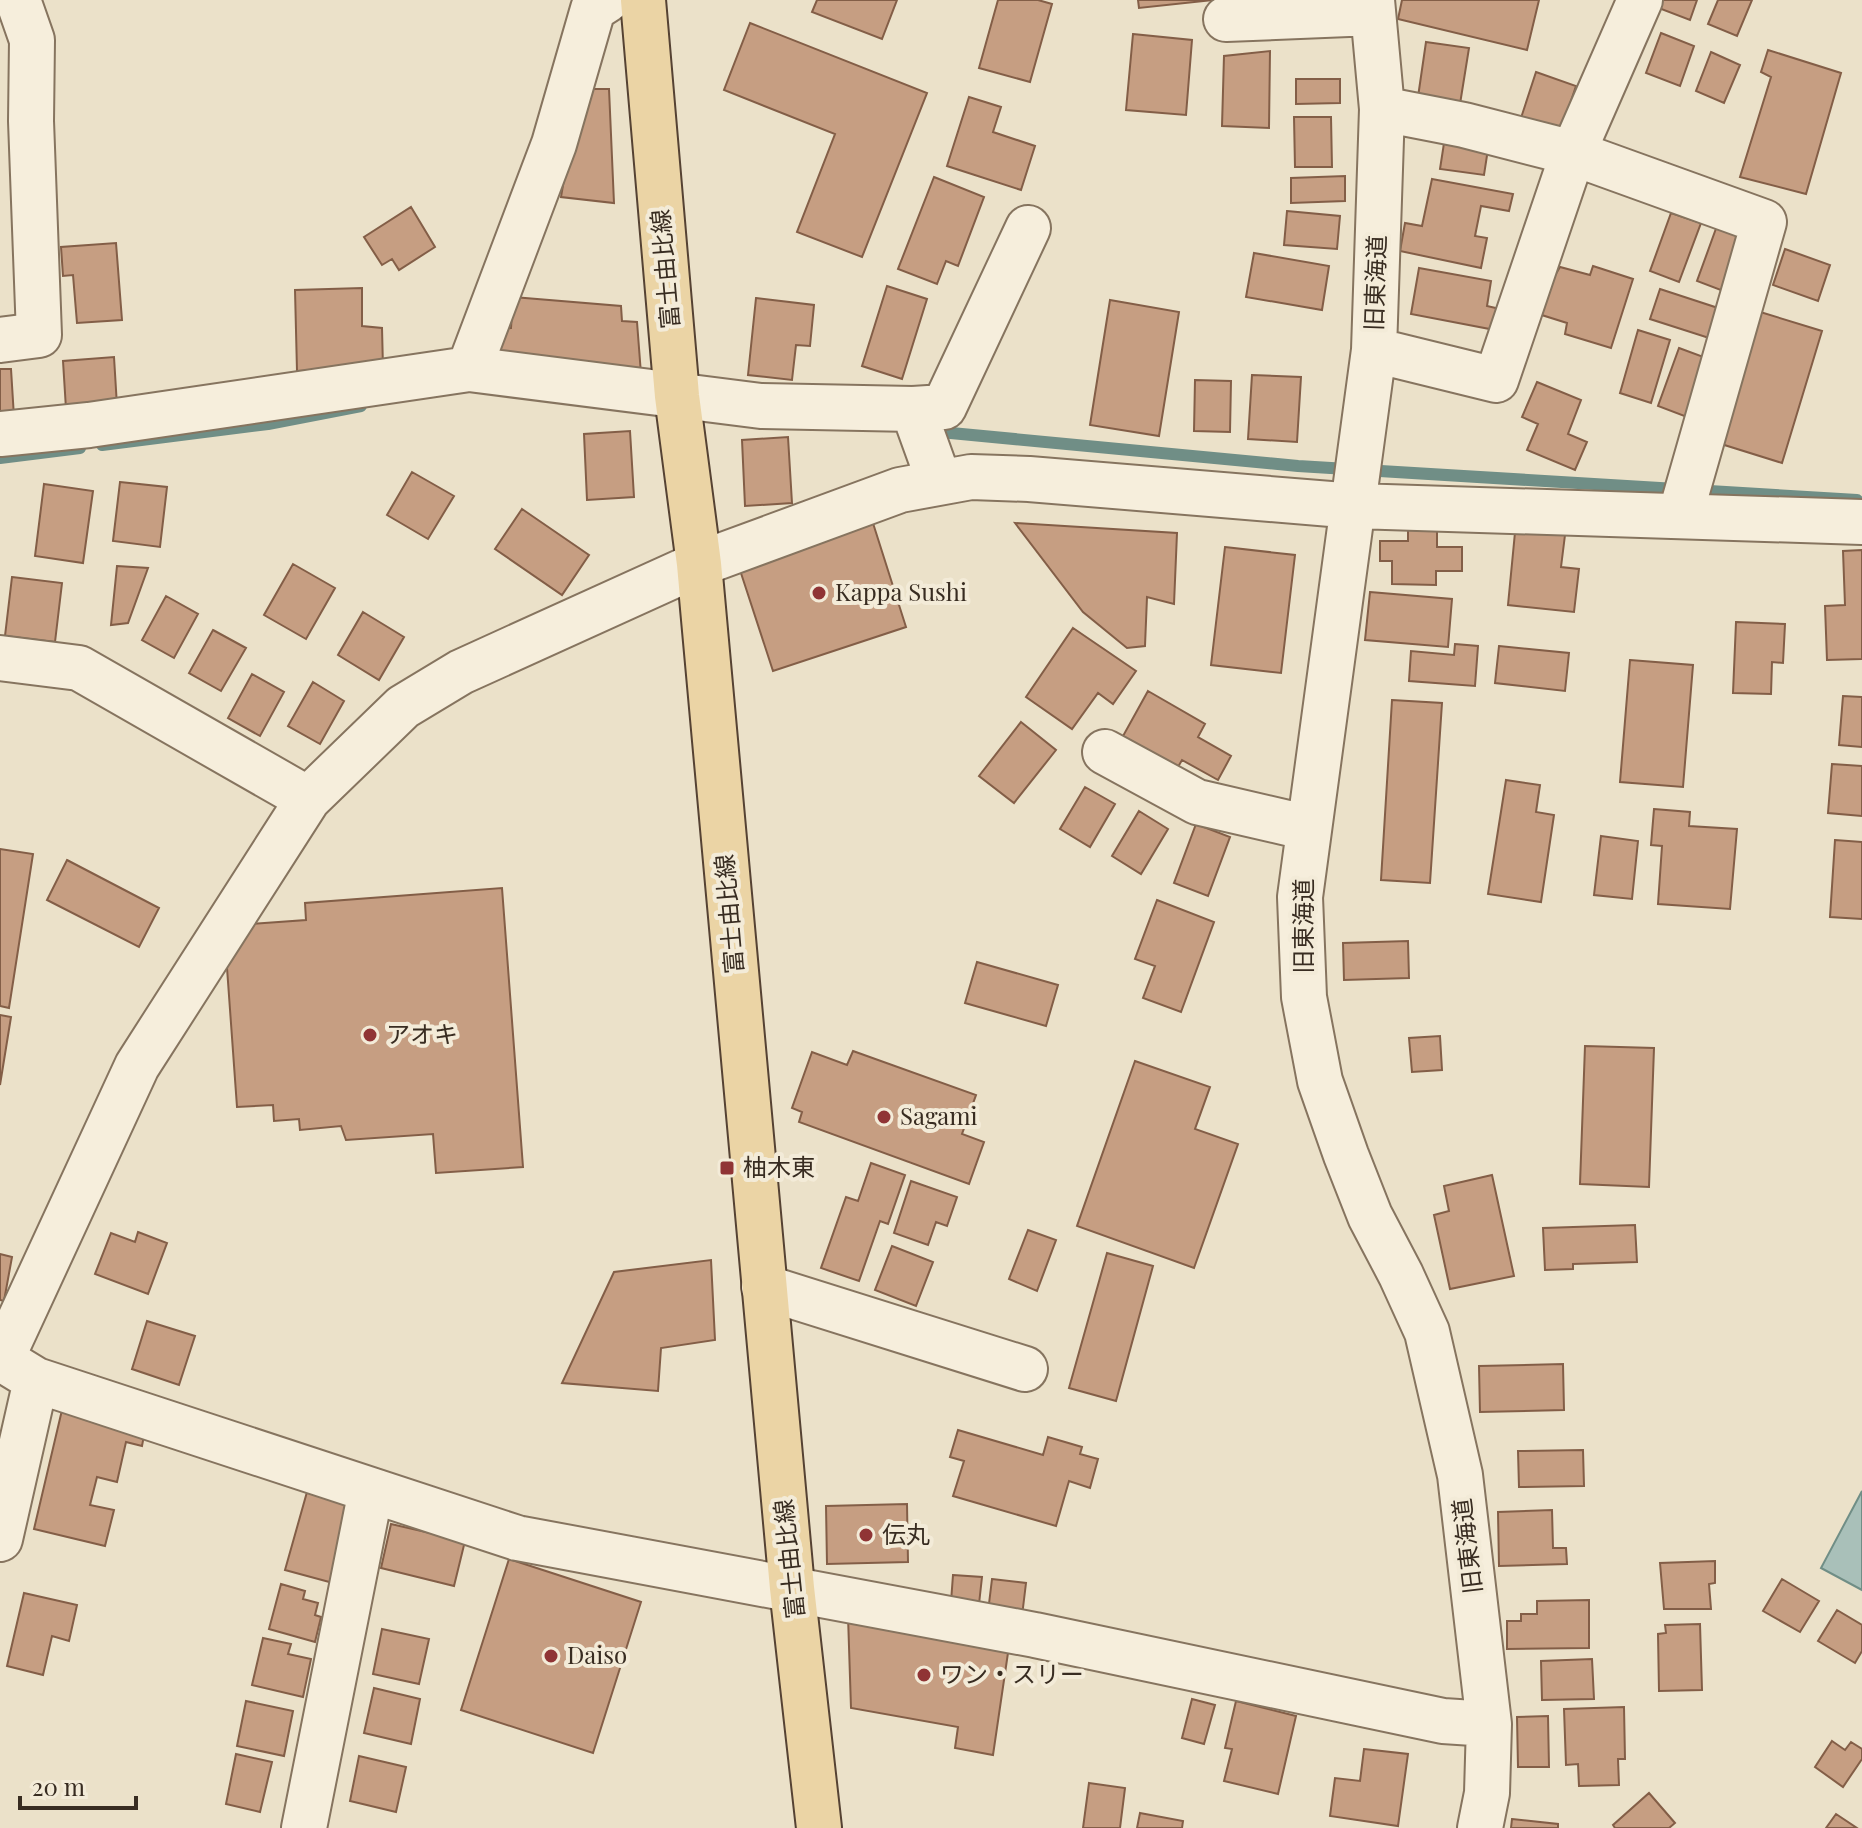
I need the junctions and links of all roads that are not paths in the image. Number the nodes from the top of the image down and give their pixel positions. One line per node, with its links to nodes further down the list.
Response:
1 (18, 0): 8 (street)
2 (607, 0): 13 (street)
3 (643, 0): 14 (main road, 富士由比線)
4 (1640, 0): 9 (street)
5 (1372, 6): 6 (street); 7 (street, 旧東海道)
6 (1226, 19)
7 (1382, 109): 9 (street); 12 (street, 旧東海道)
8 (16, 117): 11 (street)
9 (1573, 153): 12 (street); 19 (street)
10 (1028, 228): 15 (street)
11 (0, 340)
12 (1374, 350): 18 (street, 旧東海道)
13 (469, 369): 14 (street); 16 (street)
14 (677, 396): 15 (street); 21 (main road, 富士由比線)
15 (913, 409): 17 (street)
16 (0, 434)
17 (935, 471): 18 (street); 21 (street)
18 (1357, 484): 19 (street); 25 (street, 旧東海道)
19 (1685, 498): 20 (street)
20 (1862, 522)
21 (699, 564): 24 (street); 26 (main road, 富士由比線)
22 (0, 658): 24 (street)
23 (1105, 752): 25 (street)
24 (308, 799): 27 (street)
25 (1309, 828): 32 (street, 旧東海道)
26 (764, 1287): 28 (street); 31 (main road, 富士由比線)
27 (13, 1365): 29 (street); 30 (street)
28 (1025, 1369)
29 (371, 1490): 31 (street); 33 (street)
30 (0, 1539)
31 (792, 1588): 32 (street); 34 (main road, 富士由比線)
32 (1489, 1724): 35 (street, 旧東海道)
33 (304, 1828)
34 (819, 1828)
35 (1480, 1828)

